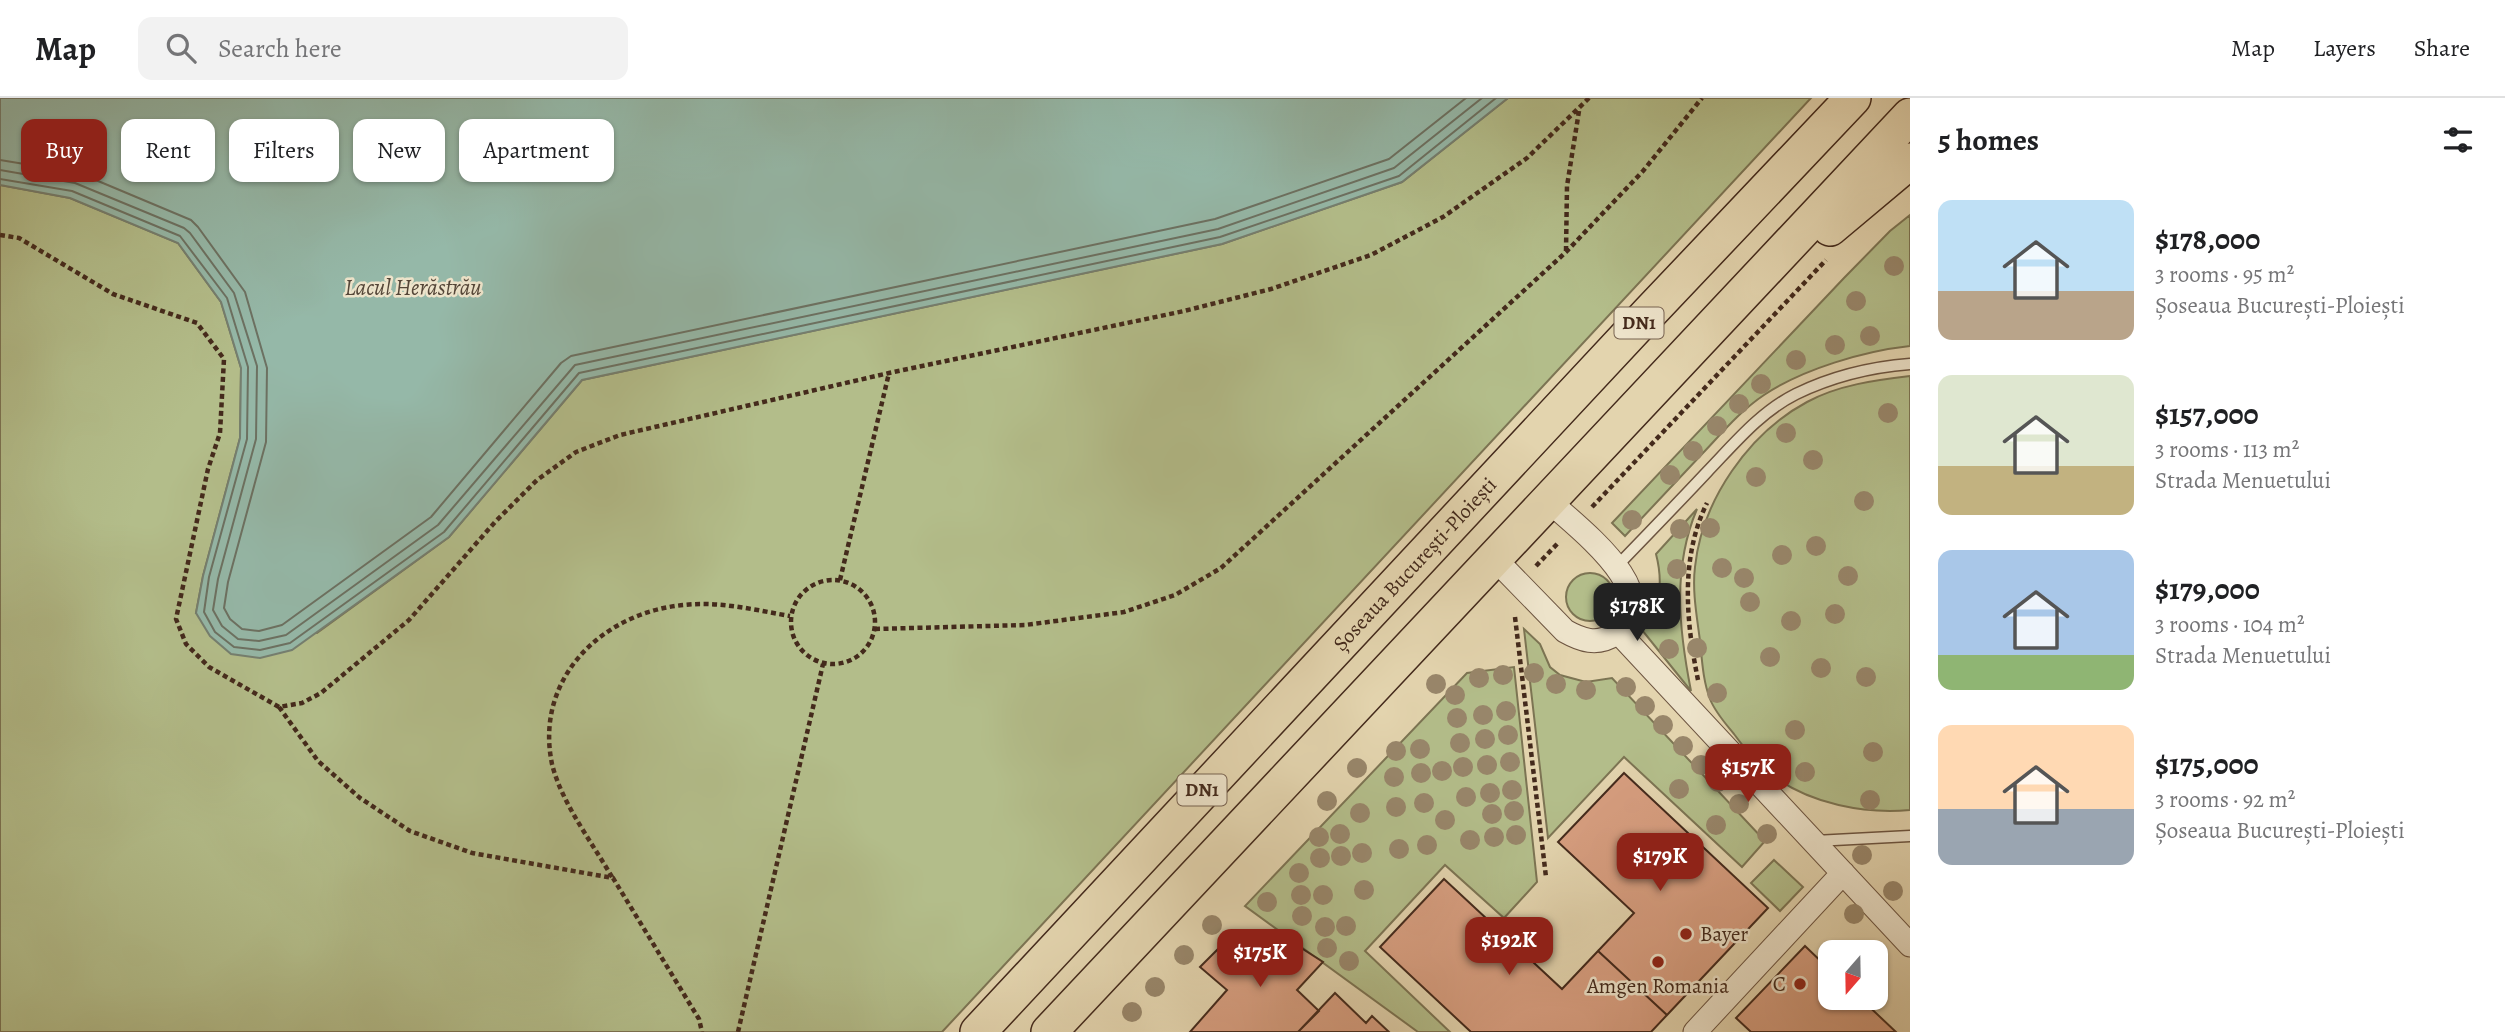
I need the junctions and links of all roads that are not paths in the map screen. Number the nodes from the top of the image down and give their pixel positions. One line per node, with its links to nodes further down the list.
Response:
1 (1853, 98): 14 (main road, Șoseaua București-Ploiești / DN1)
2 (1910, 116): 4 (main road, DN1)
3 (1910, 161): 4 (main road)
4 (1707, 331): 6 (main road, DN1)
5 (1910, 364): 8 (lane)
6 (1548, 500): 7 (main road, DN1); 8 (street)
7 (1494, 558): 9 (street); 15 (main road, DN1)
8 (1618, 566): 9 (street)
9 (1618, 632): 11 (street)
10 (1910, 836): 11 (lane)
11 (1812, 841): 12 (street)
12 (1843, 873): 13 (street); 16 (street)
13 (1910, 946)
14 (978, 1032)
15 (1049, 1032)
16 (1695, 1032)

